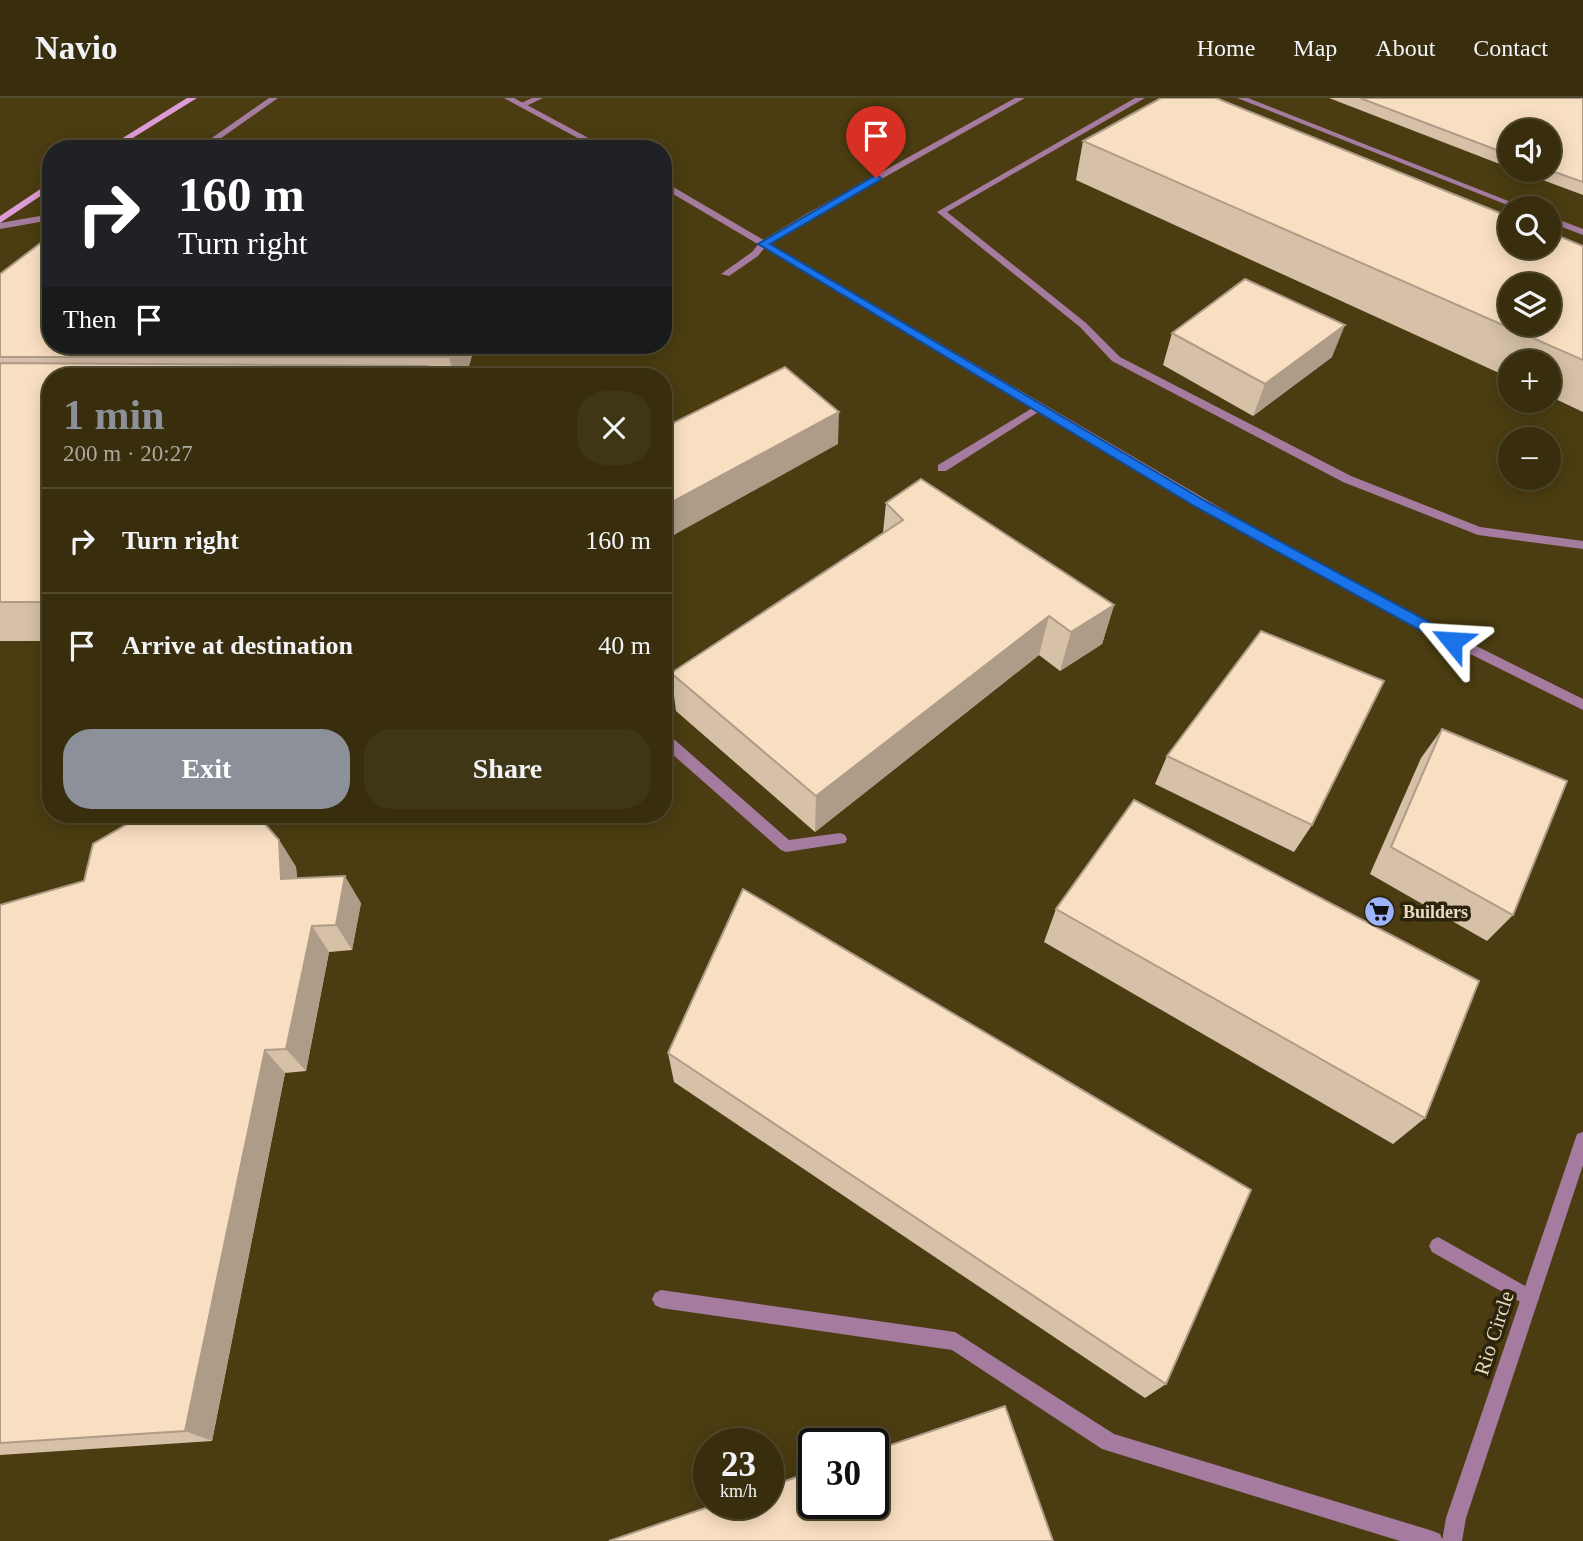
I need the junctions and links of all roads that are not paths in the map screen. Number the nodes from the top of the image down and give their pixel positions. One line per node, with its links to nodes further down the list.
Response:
1 (193, 98): 9 (main road)
2 (274, 98): 10 (street)
3 (508, 98): 8 (street)
4 (539, 98): 8 (street)
5 (1021, 98): 20 (street)
6 (1140, 98): 24 (street)
7 (1241, 98): 14 (street)
8 (521, 106): 11 (street)
9 (124, 140)
10 (214, 140)
11 (587, 140)
12 (672, 189): 20 (street)
13 (42, 191): 16 (main road)
14 (1498, 199)
15 (42, 219): 18 (street)
16 (0, 220)
17 (1561, 224): 19 (street)
18 (0, 226)
19 (1583, 232)
20 (763, 244): 21 (street); 22 (street)
21 (726, 274)
22 (1039, 407): 23 (street); 27 (street)
23 (942, 468)
24 (1583, 545)
25 (703, 660): 26 (street)
26 (672, 682)
27 (1583, 705)
28 (672, 746): 29 (street)
29 (840, 839)
30 (1583, 1140): 32 (street, Rio Circle)
31 (1438, 1245): 32 (street)
32 (1530, 1298): 35 (street, Rio Circle)
33 (661, 1299): 34 (street)
34 (1433, 1541)
35 (1452, 1541)

